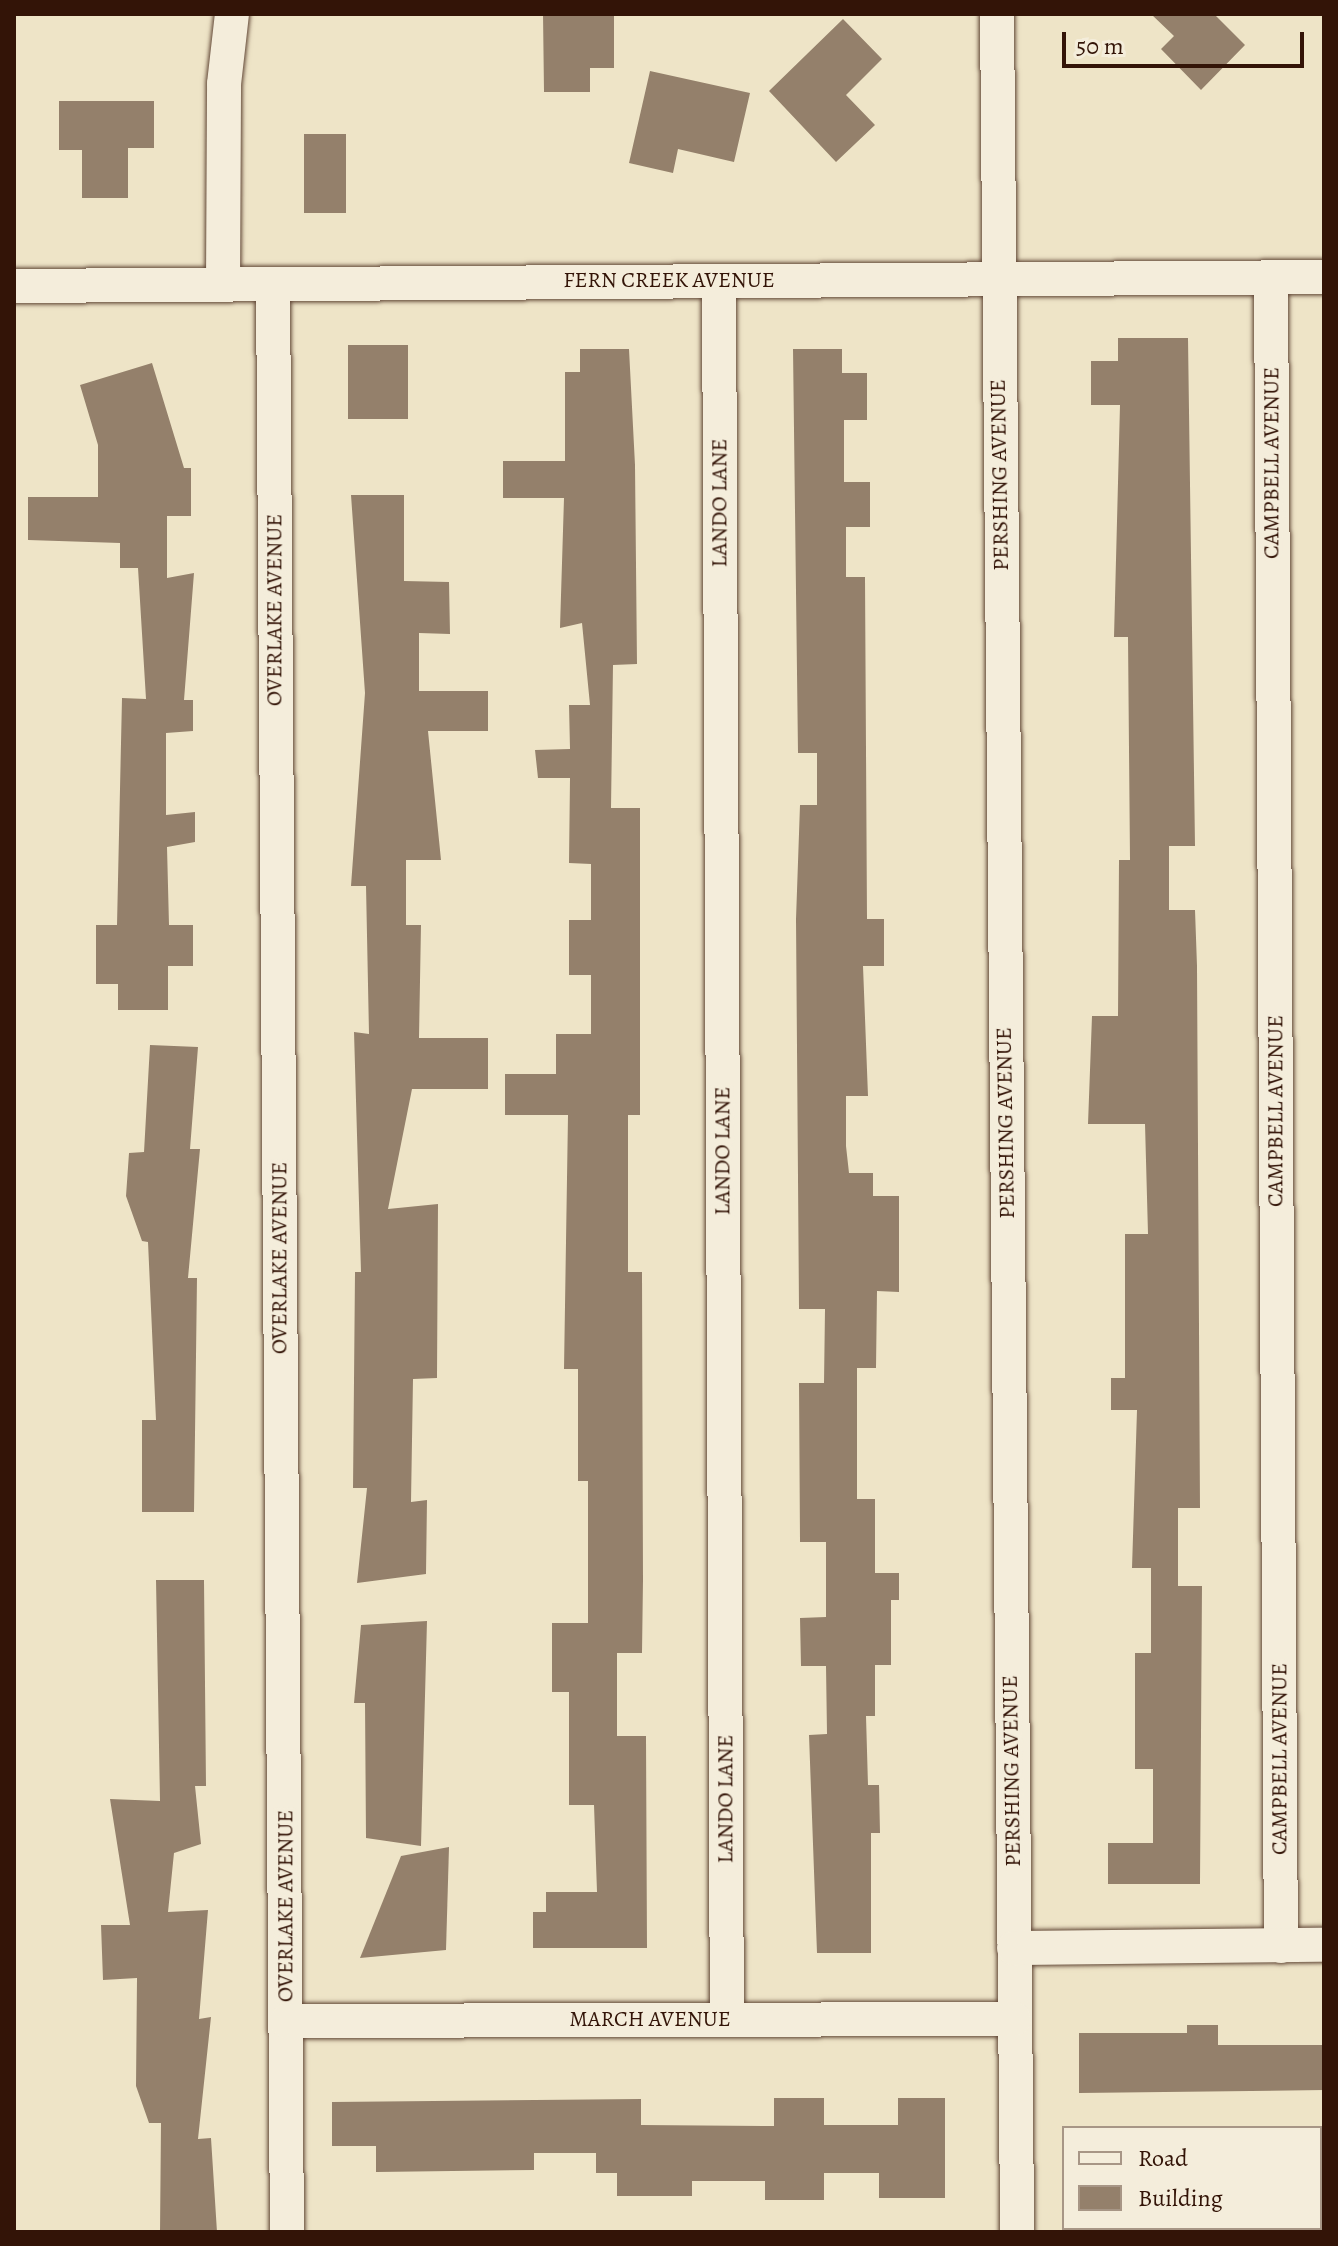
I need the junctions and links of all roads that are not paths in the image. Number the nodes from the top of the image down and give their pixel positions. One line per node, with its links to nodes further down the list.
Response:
1 (232, 14): 8 (street)
2 (997, 14): 5 (street, PERSHING AVENUE)
3 (1271, 277): 4 (street, FERN CREEK AVENUE); 5 (street, FERN CREEK AVENUE); 11 (street, CAMPBELL AVENUE)
4 (1324, 277)
5 (999, 279): 6 (street, FERN CREEK AVENUE); 12 (street, PERSHING AVENUE)
6 (719, 281): 7 (street, FERN CREEK AVENUE); 14 (street, LANDO LANE)
7 (273, 284): 8 (street, FERN CREEK AVENUE); 15 (street, OVERLAKE AVENUE)
8 (223, 285): 9 (street, FERN CREEK AVENUE)
9 (14, 286)
10 (1324, 1945): 11 (street)
11 (1281, 1946): 12 (street)
12 (1014, 1948): 13 (street, PERSHING AVENUE)
13 (1014, 2019): 14 (street, MARCH AVENUE); 17 (street, PERSHING AVENUE)
14 (727, 2020): 15 (street, MARCH AVENUE)
15 (287, 2021): 16 (street, OVERLAKE AVENUE)
16 (287, 2232)
17 (1017, 2232)

